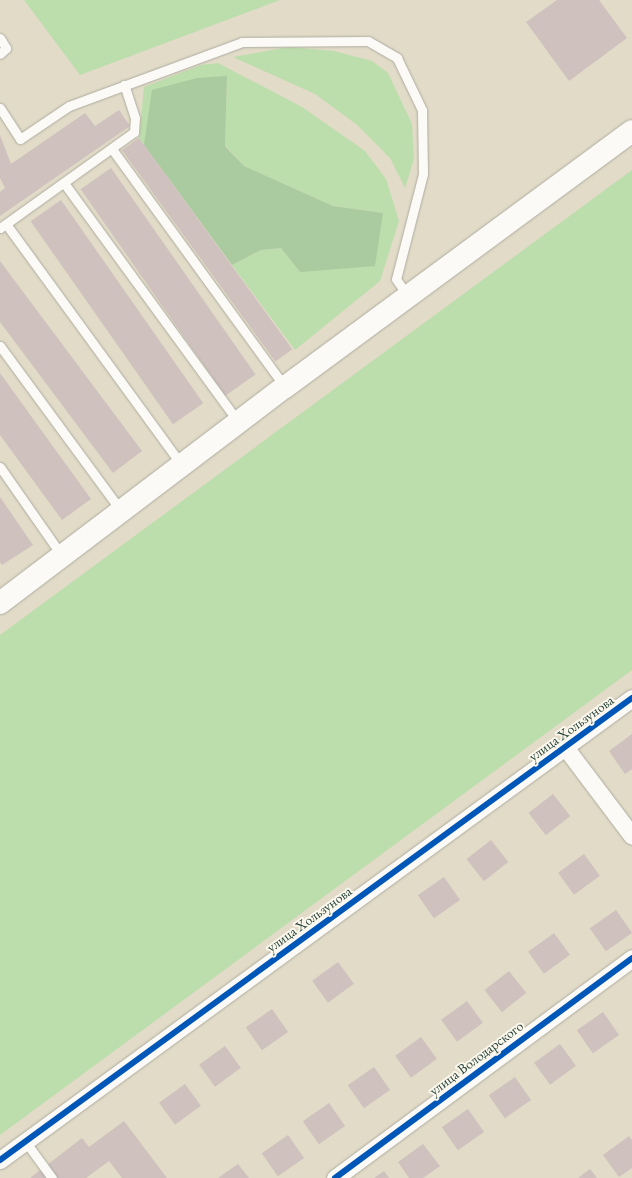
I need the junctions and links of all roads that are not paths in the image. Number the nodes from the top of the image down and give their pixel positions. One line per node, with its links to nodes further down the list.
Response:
1 (0, 38): 2 (lane)
2 (0, 54)
3 (124, 85): 4 (lane); 6 (lane); 9 (lane)
4 (0, 108)
5 (632, 131): 9 (main road)
6 (112, 149): 7 (lane); 11 (lane)
7 (64, 183): 8 (lane); 12 (lane)
8 (3, 226): 13 (lane)
9 (408, 296): 11 (main road)
10 (0, 346): 15 (lane)
11 (284, 387): 12 (main road)
12 (238, 422): 13 (main road)
13 (182, 465): 15 (main road)
14 (0, 467): 16 (lane)
15 (121, 511): 16 (main road)
16 (62, 556): 17 (main road)
17 (2, 598)
18 (632, 698): 19 (street, улица Хользунова)
19 (565, 747): 20 (street); 22 (street, улица Хользунова)
20 (632, 836)
21 (632, 958): 25 (street, улица Володарского)
22 (25, 1141): 23 (street, улица Хользунова); 24 (lane)
23 (0, 1160)
24 (52, 1178)
25 (335, 1178)

